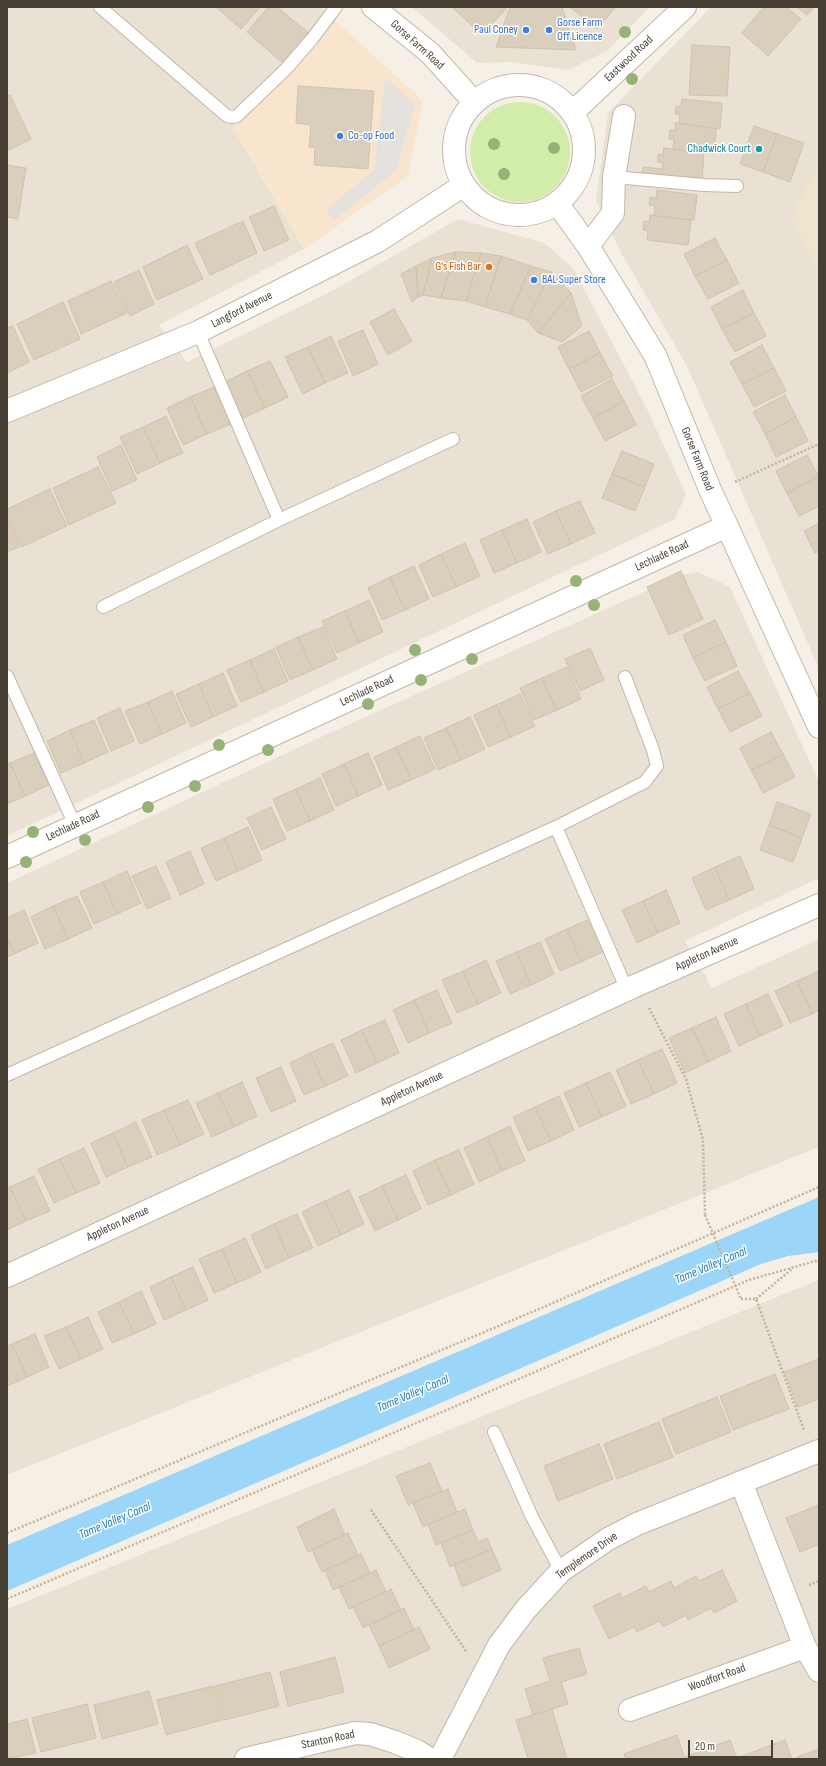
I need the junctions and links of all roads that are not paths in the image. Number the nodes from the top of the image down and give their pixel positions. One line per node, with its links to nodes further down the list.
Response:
1 (100, 7): 2 (lane)
2 (336, 7)
3 (373, 7): 5 (street, Gorse Farm Road)
4 (685, 7): 6 (street, Eastwood Road)
5 (474, 102): 6 (street); 9 (street)
6 (573, 112): 11 (street)
7 (624, 116): 8 (street)
8 (614, 177): 10 (lane); 12 (street)
9 (464, 185): 11 (street); 13 (street, Langford Avenue)
10 (737, 186)
11 (557, 203): 12 (street, Gorse Farm Road)
12 (588, 246): 17 (street, Gorse Farm Road)
13 (198, 332): 14 (street, Langford Avenue); 16 (lane)
14 (7, 411)
15 (453, 438): 16 (lane)
16 (279, 520): 18 (lane)
17 (727, 526): 21 (street, Gorse Farm Road); 22 (street, Lechlade Road)
18 (102, 607)
19 (7, 676): 22 (lane)
20 (625, 677): 23 (lane)
21 (819, 727)
22 (75, 825): 24 (street, Lechlade Road)
23 (556, 827): 26 (lane); 27 (lane)
24 (7, 857)
25 (819, 905): 26 (street, Appleton Avenue)
26 (632, 987): 28 (street, Appleton Avenue)
27 (7, 1076)
28 (7, 1276)
29 (494, 1432): 32 (lane)
30 (816, 1452): 31 (street, Templemore Drive)
31 (741, 1482): 32 (street, Templemore Drive); 33 (street)
32 (561, 1571): 38 (street, Templemore Drive)
33 (805, 1647): 34 (street); 35 (street, Woodfort Road)
34 (819, 1671)
35 (630, 1710)
36 (246, 1759): 37 (street, Stanton Road)
37 (430, 1759)
38 (440, 1759)

